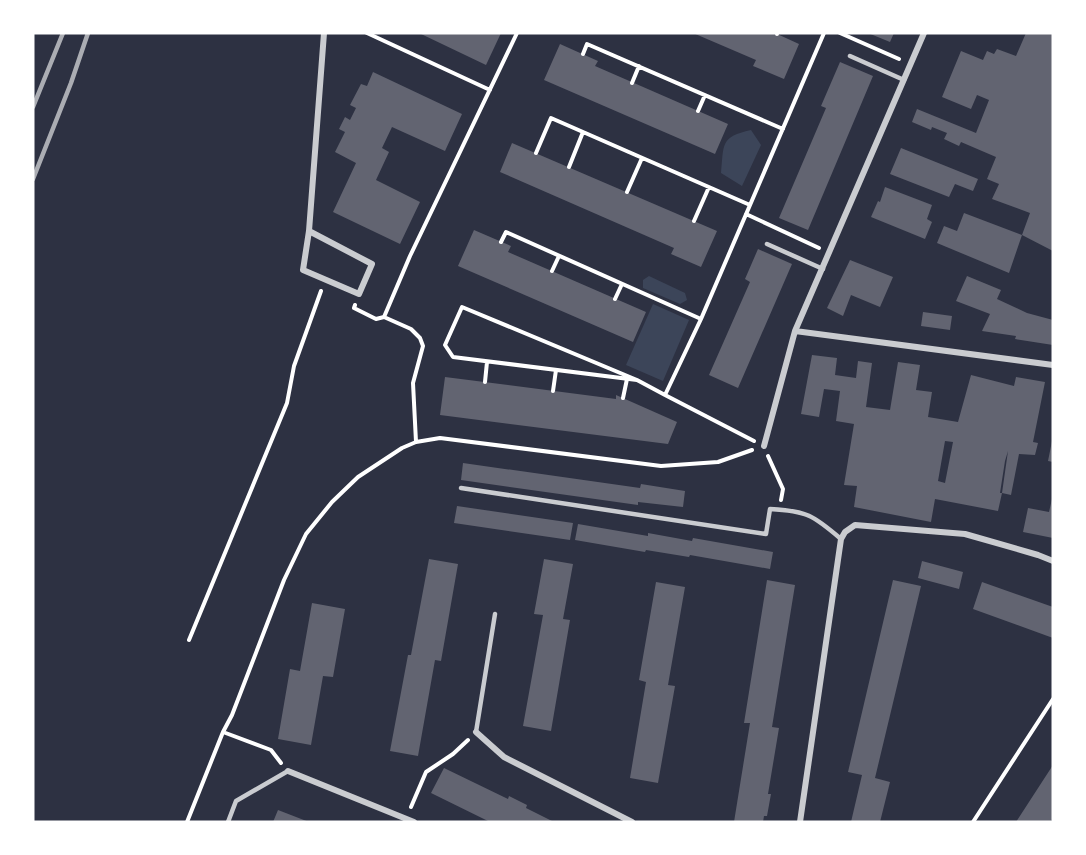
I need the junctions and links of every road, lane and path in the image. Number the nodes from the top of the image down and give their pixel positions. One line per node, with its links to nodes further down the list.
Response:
1 (324, 33): 26 (street)
2 (367, 33): 13 (path)
3 (517, 33): 13 (path)
4 (824, 33): 16 (path)
5 (840, 33): 9 (path)
6 (924, 33): 9 (street)
7 (583, 54): 10 (path)
8 (850, 56): 11 (lane)
9 (910, 64): 11 (street)
10 (639, 66): 12 (path); 14 (path)
11 (904, 80): 29 (street)
12 (632, 82)
13 (490, 90): 37 (path)
14 (705, 95): 15 (path); 16 (path)
15 (698, 111)
16 (783, 129): 23 (path)
17 (583, 132): 18 (path); 19 (path); 20 (path)
18 (536, 153)
19 (642, 158): 21 (path); 22 (path)
20 (569, 167)
21 (709, 187): 23 (path); 25 (path)
22 (627, 192)
23 (750, 205): 24 (path)
24 (746, 214): 29 (path); 38 (path)
25 (694, 221)
26 (309, 231): 33 (street); 35 (street)
27 (501, 242): 30 (path)
28 (767, 244): 31 (lane)
29 (830, 253): 31 (street)
30 (559, 256): 32 (path); 34 (path)
31 (823, 269): 39 (street)
32 (552, 271)
33 (326, 281): 35 (street); 56 (path)
34 (622, 284): 36 (path); 38 (path)
35 (358, 294): 37 (path)
36 (615, 299)
37 (384, 317): 49 (path)
38 (701, 319): 47 (path)
39 (795, 331): 41 (street); 50 (street)
40 (488, 362): 42 (path); 44 (path); 45 (path)
41 (1053, 365)
42 (556, 370): 43 (path); 46 (path)
43 (627, 379): 44 (path); 48 (path)
44 (637, 380): 47 (path)
45 (484, 382)
46 (553, 391)
47 (665, 395): 50 (path)
48 (623, 398)
49 (416, 442): 50 (path); 58 (path)
50 (764, 446): 52 (path)
51 (460, 488): 52 (lane)
52 (779, 509): 53 (lane)
53 (841, 539): 54 (street); 66 (street)
54 (1053, 561)
55 (495, 614): 59 (lane)
56 (189, 640)
57 (1053, 699): 67 (path)
58 (223, 732): 60 (path); 62 (path)
59 (476, 732): 61 (path); 65 (street)
60 (288, 771): 61 (street); 63 (lane)
61 (406, 819): 64 (street)
62 (187, 822)
63 (228, 822)
64 (414, 822)
65 (632, 822)
66 (800, 822)
67 (974, 822)

